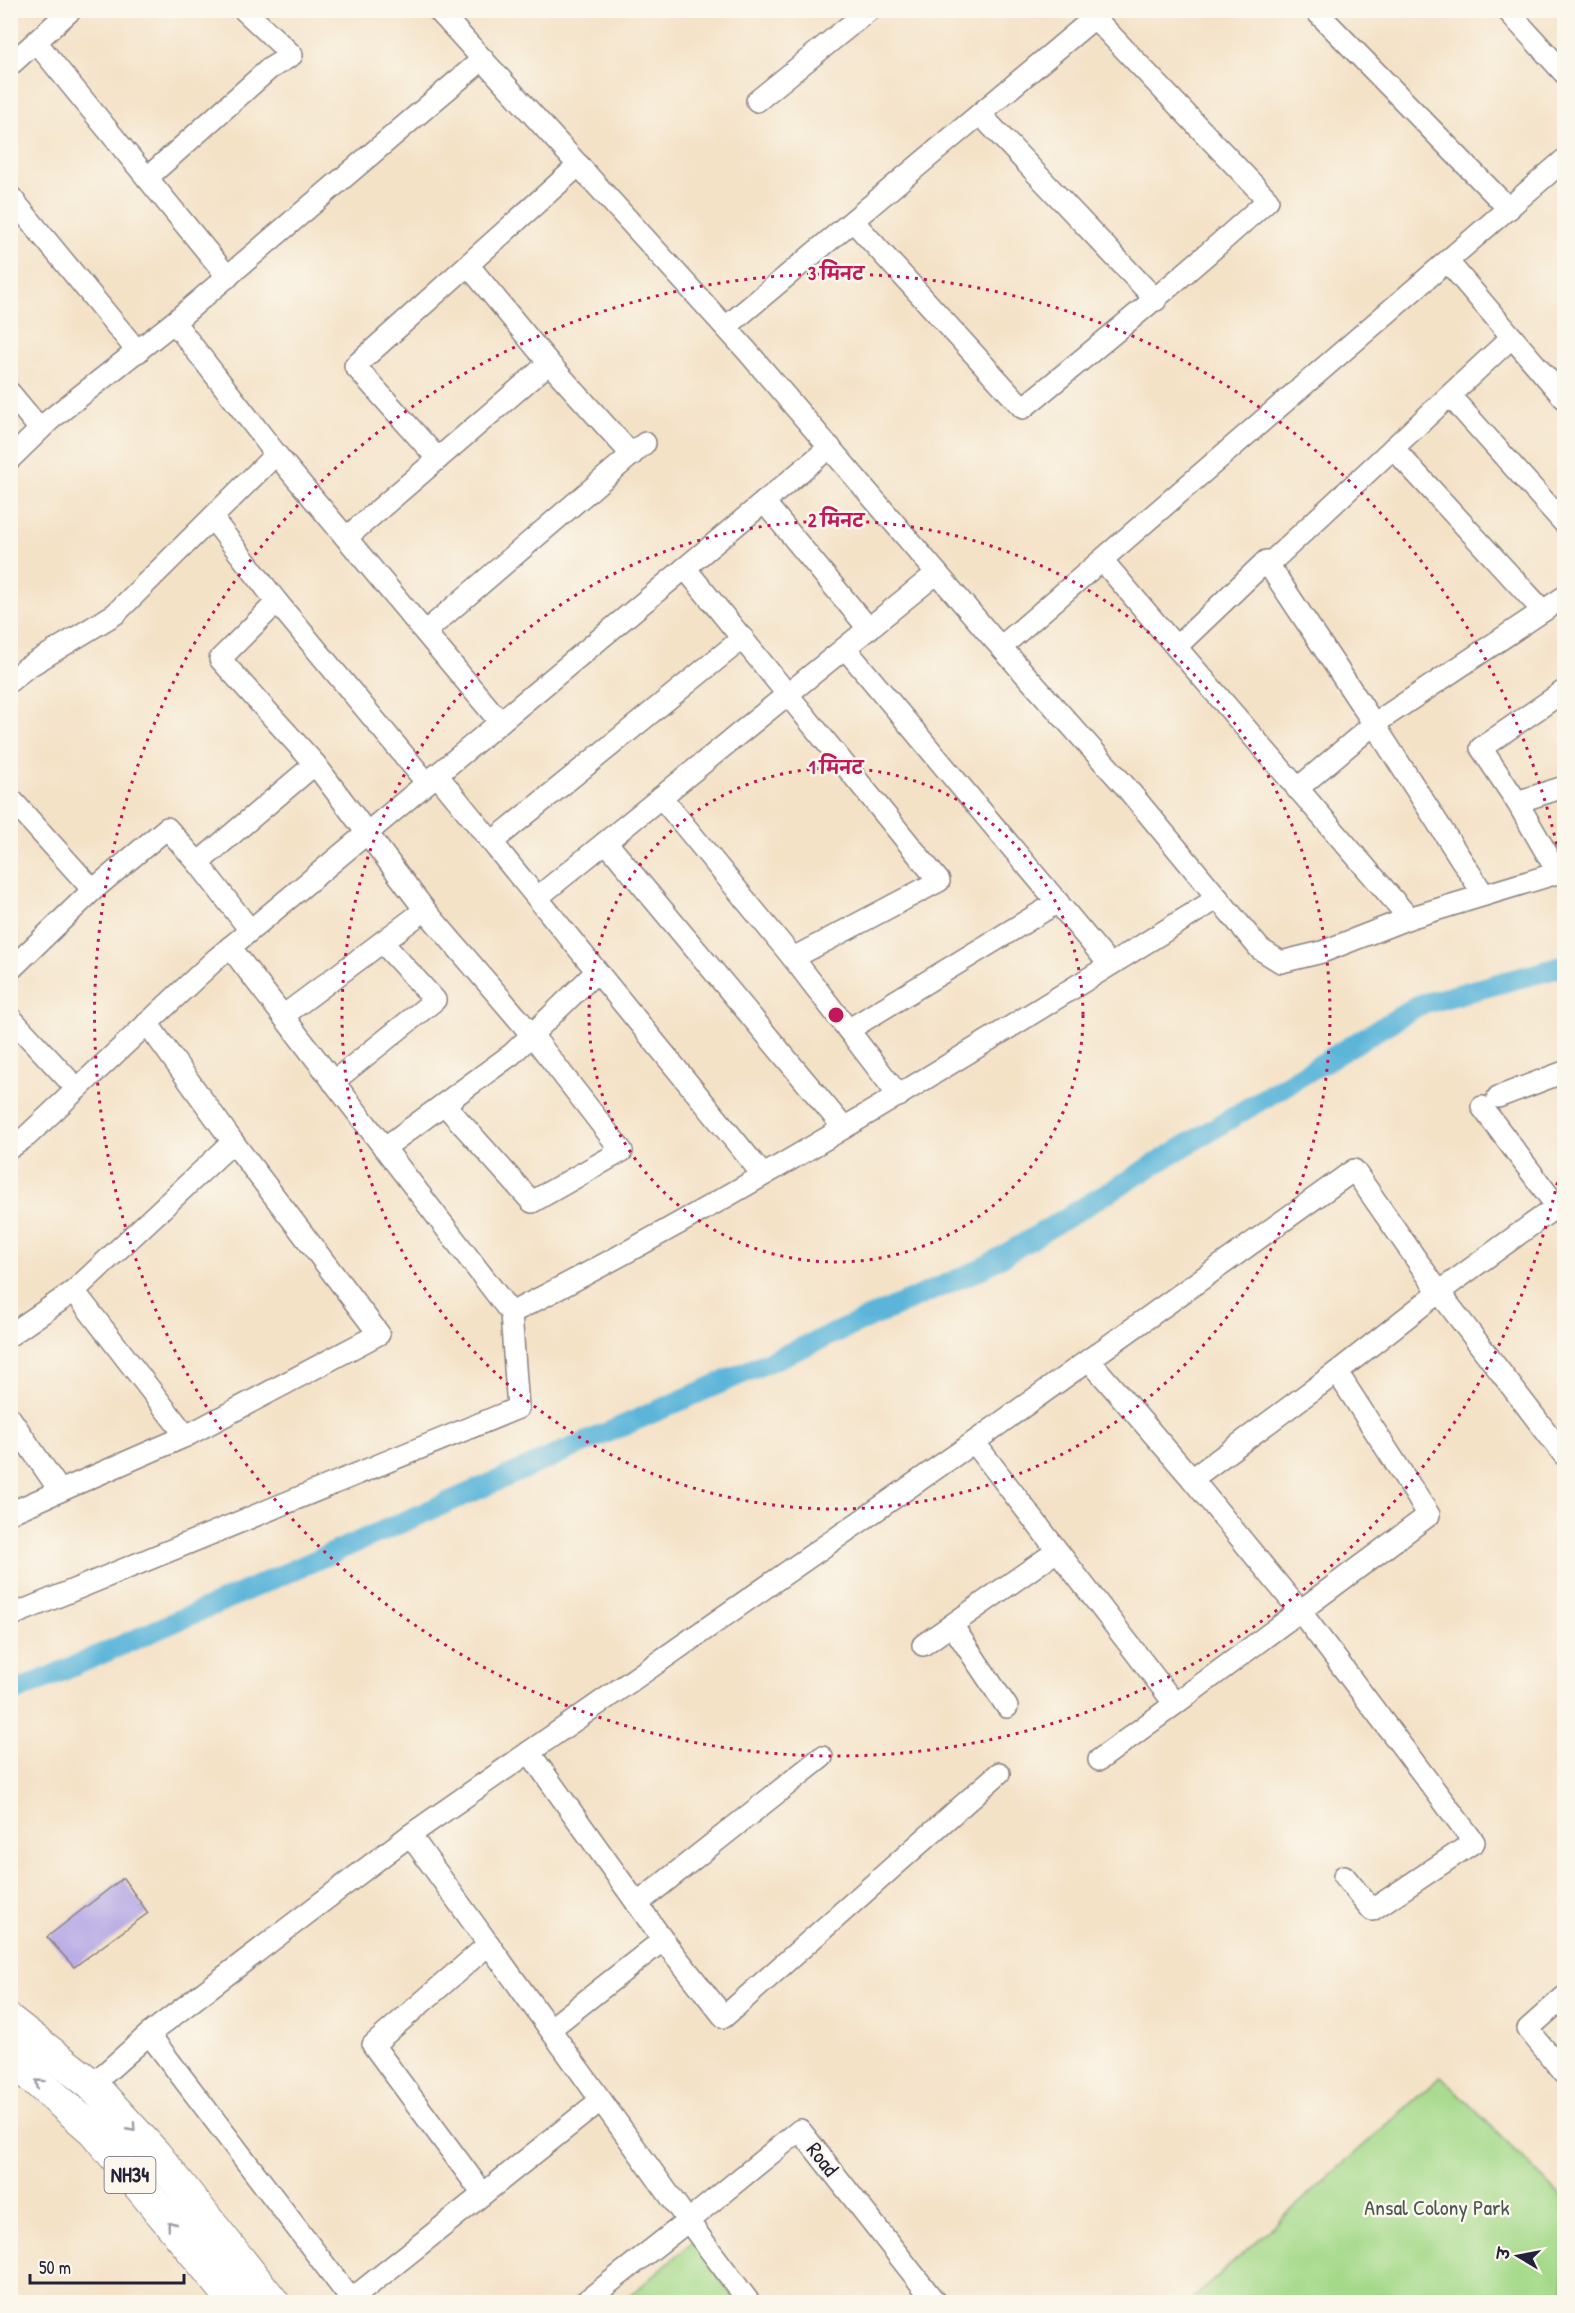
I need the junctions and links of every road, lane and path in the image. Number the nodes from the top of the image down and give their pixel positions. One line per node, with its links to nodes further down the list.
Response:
1 (71, 10): 8 (street)
2 (244, 10): 16 (street)
3 (438, 10): 9 (street)
4 (869, 10): 12 (street)
5 (1315, 10): 18 (street)
6 (1515, 13): 11 (street)
7 (1090, 14): 13 (street); 23 (street)
8 (36, 42): 10 (street); 16 (street)
9 (483, 59): 15 (street); 22 (street)
10 (10, 65)
11 (1564, 73)
12 (758, 101)
13 (980, 114): 19 (street); 23 (street)
14 (1564, 160): 18 (street)
15 (579, 165): 21 (street); 25 (street)
16 (147, 178): 22 (street)
17 (10, 196): 27 (street)
18 (1509, 209): 20 (street)
19 (853, 221): 23 (street); 25 (street)
20 (1448, 262): 26 (street); 42 (street)
21 (468, 265): 28 (street); 37 (street)
22 (228, 277): 24 (street)
23 (1156, 300)
24 (174, 322): 27 (street); 35 (street)
25 (726, 327): 33 (street)
26 (1512, 337): 30 (street); 31 (street)
27 (138, 352): 32 (street)
28 (549, 363): 37 (street); 50 (street)
29 (10, 393): 32 (street)
30 (1563, 394)
31 (1450, 396): 34 (street); 40 (street)
32 (40, 429): 36 (street)
33 (830, 447): 38 (street); 45 (street)
34 (1393, 448): 43 (street); 48 (street)
35 (276, 454): 39 (street); 41 (street)
36 (10, 459)
37 (438, 459): 41 (street)
38 (764, 502): 44 (street); 49 (street)
39 (212, 518): 47 (street); 55 (street)
40 (1564, 523)
41 (346, 538): 50 (street)
42 (1102, 561): 52 (street); 53 (street)
43 (1268, 564): 53 (street); 59 (street)
44 (685, 568): 51 (street); 58 (street)
45 (937, 573): 49 (street); 52 (street)
46 (1564, 597): 48 (street)
47 (277, 602): 60 (street); 61 (street)
48 (1543, 611): 59 (street)
49 (869, 629): 54 (street)
50 (425, 632): 58 (street)
51 (743, 638): 57 (street); 68 (street)
52 (1001, 647): 75 (street)
53 (1176, 647): 63 (street)
54 (845, 648): 57 (street); 76 (street)
55 (10, 681)
56 (1564, 691): 66 (street)
57 (789, 694): 64 (street); 82 (street)
58 (500, 722): 61 (street)
59 (1374, 724): 63 (street); 73 (street)
60 (315, 764): 67 (street); 70 (street)
61 (432, 779): 67 (street); 68 (street)
62 (1564, 787): 66 (street)
63 (1297, 789): 78 (street)
64 (661, 797): 69 (street); 82 (street)
65 (10, 798): 72 (street)
66 (1517, 802): 71 (street)
67 (368, 832): 77 (street); 79 (street)
68 (492, 842): 74 (street)
69 (606, 842): 74 (street); 96 (street)
70 (198, 863): 72 (street); 79 (street)
71 (1561, 872): 73 (street)
72 (93, 890): 84 (street)
73 (1484, 895): 78 (street)
74 (537, 897): 85 (street)
75 (1218, 898): 78 (street); 83 (street)
76 (1058, 902): 83 (street); 89 (street)
77 (425, 910): 80 (street); 90 (street)
78 (1409, 918)
79 (250, 930): 81 (street)
80 (382, 942): 86 (street); 92 (street)
81 (230, 947): 86 (street); 88 (street)
82 (793, 958): 89 (street)
83 (1110, 965): 94 (street)
84 (10, 970)
85 (597, 971): 90 (street); 100 (street)
86 (283, 1016): 92 (street)
87 (10, 1017): 93 (street)
88 (147, 1023): 93 (street); 97 (street)
89 (848, 1030): 94 (street)
90 (532, 1035): 95 (street); 95 (street)
91 (1564, 1072): 101 (street)
92 (333, 1082): 99 (street)
93 (77, 1089): 98 (street)
94 (899, 1096): 96 (street)
95 (444, 1104): 99 (street)
96 (844, 1128): 100 (street)
97 (233, 1142): 102 (street); 109 (street)
98 (10, 1148)
99 (384, 1148): 104 (street)
100 (763, 1175): 104 (street)
101 (1562, 1208): 103 (street)
102 (74, 1291): 105 (street); 109 (street)
103 (1439, 1292): 106 (street); 107 (street); 111 (street)
104 (512, 1313): 117 (street)
105 (10, 1335)
106 (1089, 1360): 110 (street); 112 (street)
107 (1337, 1372): 112 (street); 116 (street)
108 (12, 1422): 113 (street)
109 (186, 1436): 113 (street)
110 (974, 1442): 115 (street); 122 (street)
111 (1564, 1455)
112 (1192, 1479): 116 (street)
113 (60, 1491): 114 (street)
114 (10, 1510)
115 (1058, 1551): 118 (street); 120 (street)
116 (1300, 1611): 120 (street); 127 (street)
117 (10, 1616)
118 (952, 1625): 119 (street); 121 (street)
119 (924, 1645)
120 (1175, 1704): 124 (street)
121 (1007, 1707)
122 (529, 1752): 126 (street); 128 (street)
123 (822, 1757): 128 (street)
124 (1099, 1760)
125 (999, 1773): 129 (street)
126 (410, 1835): 130 (street); 134 (street)
127 (1344, 1876)
128 (637, 1904): 129 (street)
129 (663, 1940): 133 (street)
130 (489, 1944): 133 (street); 140 (street)
131 (1564, 1997): 136 (street)
132 (10, 2021): 135 (highway, NH34)
133 (550, 2029): 138 (street)
134 (149, 2034): 137 (street); 144 (street)
135 (17, 2056): 137 (highway, NH34); 139 (highway, NH34, one-way to 135)
136 (1564, 2073)
137 (92, 2085): 139 (highway); 143 (highway, NH34, one-way to 143)
138 (601, 2100): 140 (street); 141 (street)
139 (69, 2110): 142 (highway, NH34, one-way to 139)
140 (483, 2194): 144 (street)
141 (688, 2221): 145 (street, Road); 146 (street); 147 (street, Road)
142 (235, 2302)
143 (273, 2302)
144 (351, 2302)
145 (585, 2302)
146 (749, 2302)
147 (934, 2302)

